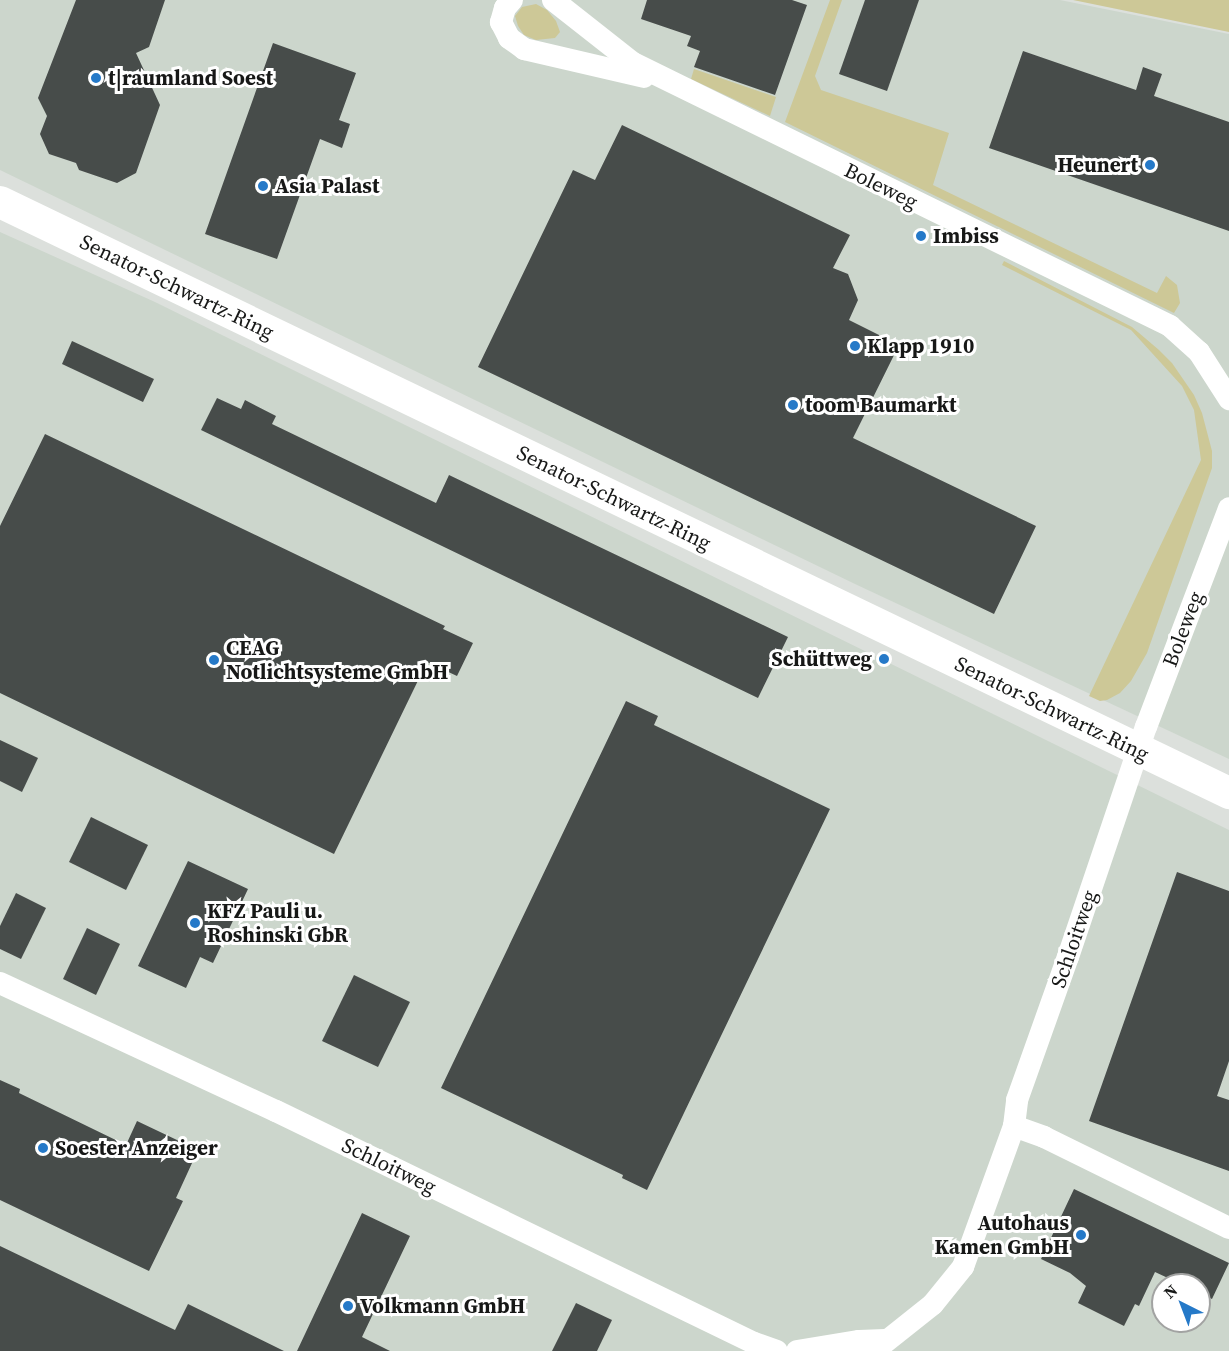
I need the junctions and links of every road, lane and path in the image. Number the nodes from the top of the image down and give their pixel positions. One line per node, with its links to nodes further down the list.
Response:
1 (512, 0): 3 (street, Boleweg)
2 (553, 0): 3 (street, Boleweg)
3 (669, 82): 5 (street, Boleweg)
4 (0, 202): 7 (main road, Senator-Schwartz-Ring)
5 (1229, 399)
6 (1229, 508): 7 (street, Boleweg)
7 (1138, 751): 8 (main road, Senator-Schwartz-Ring); 10 (street, Schloitweg)
8 (1229, 793)
9 (0, 983): 13 (street, Schloitweg)
10 (1014, 1126): 11 (street); 12 (street, Schloitweg)
11 (1229, 1228)
12 (882, 1348): 14 (street, Schloitweg)
13 (777, 1351)
14 (797, 1351)

